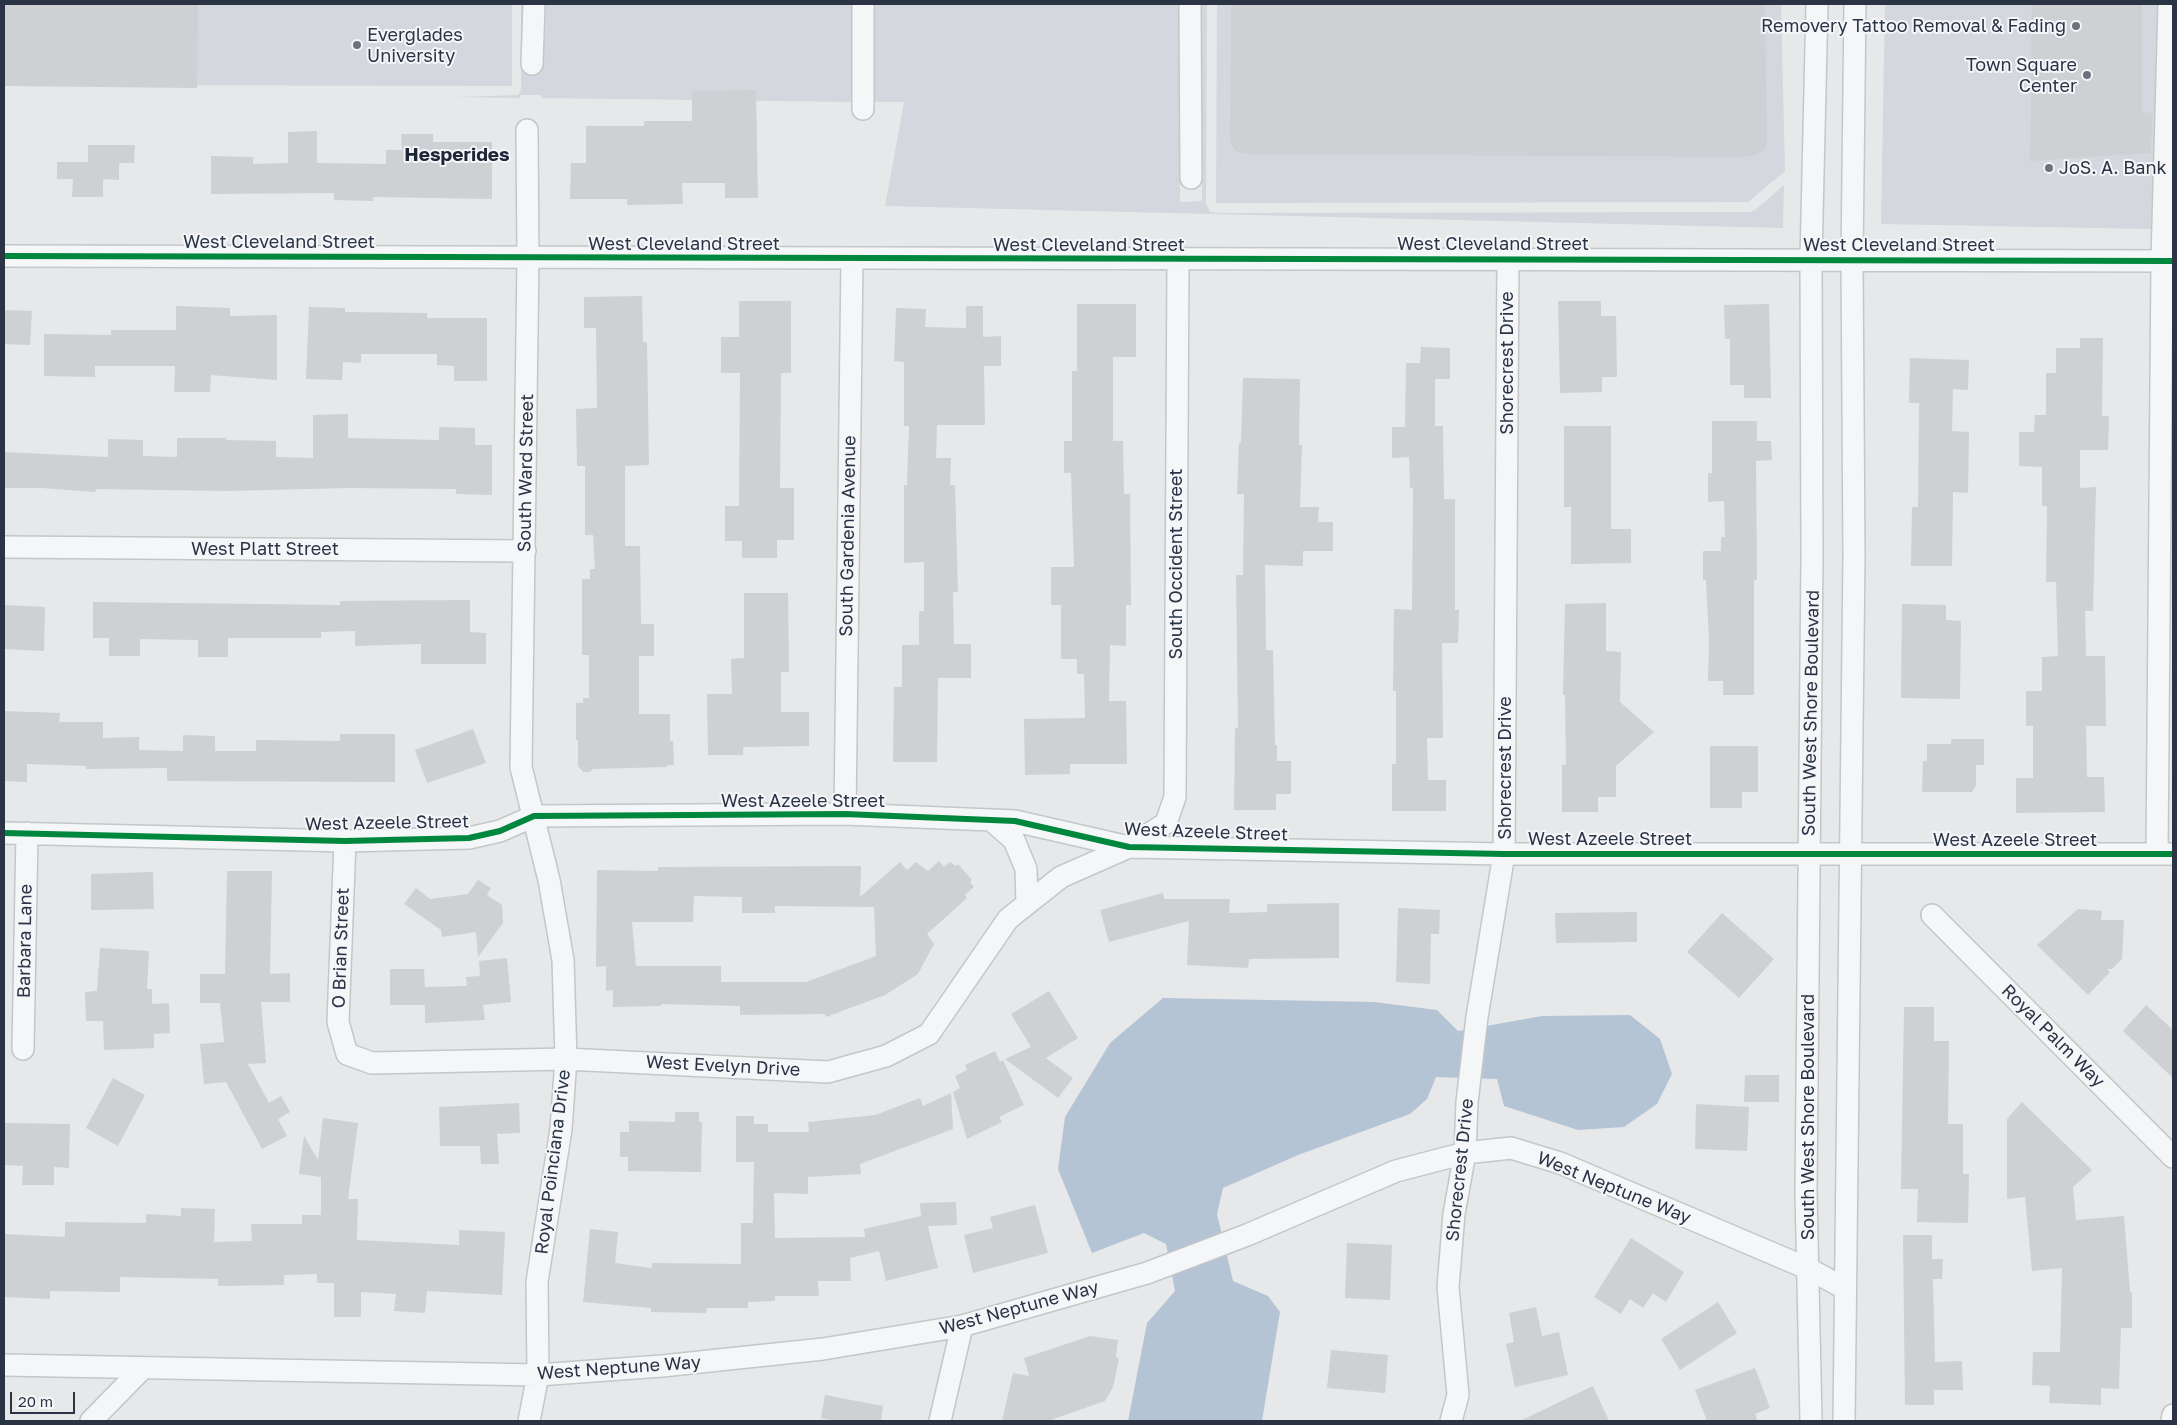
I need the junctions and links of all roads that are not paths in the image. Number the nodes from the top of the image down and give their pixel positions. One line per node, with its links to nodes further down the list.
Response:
1 (534, 4): 7 (street)
2 (863, 4): 8 (street)
3 (1190, 4): 10 (street)
4 (1817, 4): 15 (street, South West Shore Boulevard)
5 (1855, 4): 16 (street)
6 (2169, 4): 18 (street)
7 (532, 64)
8 (863, 108)
9 (527, 130): 12 (street, South Ward Street)
10 (1191, 178)
11 (4, 256): 12 (street, West Cleveland Street)
12 (528, 258): 13 (street, West Cleveland Street); 20 (street, South Ward Street)
13 (852, 258): 17 (street, West Cleveland Street); 21 (street, South Gardenia Avenue)
14 (1508, 259): 15 (street, West Cleveland Street); 17 (street, West Cleveland Street); 28 (street, Shorecrest Drive)
15 (1811, 259): 16 (street, West Cleveland Street); 30 (street, South West Shore Boulevard)
16 (1852, 259): 18 (street, West Cleveland Street); 31 (street)
17 (1178, 260): 27 (street, South Occident Street)
18 (2168, 261): 29 (street)
19 (4, 548): 20 (street, West Platt Street)
20 (525, 551): 22 (street, South Ward Street)
21 (845, 814): 22 (street, West Azeele Street); 23 (street, West Azeele Street)
22 (534, 816): 26 (street, West Azeele Street); 36 (street, Royal Poinciana Drive)
23 (991, 820): 27 (street, West Azeele Street); 32 (street)
24 (4, 833): 25 (street, West Azeele Street)
25 (27, 833): 26 (street, West Azeele Street); 34 (street, Barbara Lane)
26 (345, 841): 35 (street, O Brian Street)
27 (1129, 847): 28 (street, West Azeele Street); 32 (street, West Evelyn Drive)
28 (1504, 854): 30 (street, West Azeele Street); 37 (street, Shorecrest Drive)
29 (2165, 854): 31 (street, West Azeele Street)
30 (1809, 855): 31 (street, West Azeele Street); 39 (street, South West Shore Boulevard)
31 (1851, 855): 40 (street)
32 (1027, 904): 36 (street, West Evelyn Drive)
33 (1932, 915): 38 (street, Royal Palm Way)
34 (23, 1049)
35 (347, 1054): 36 (street, West Evelyn Drive)
36 (566, 1059): 44 (street, Royal Poinciana Drive)
37 (1465, 1153): 39 (street, West Neptune Way); 41 (street, West Neptune Way); 45 (street, Shorecrest Drive)
38 (2173, 1158)
39 (1809, 1269): 40 (street, West Neptune Way); 52 (street, South West Shore Boulevard)
40 (1844, 1288): 53 (street)
41 (962, 1326): 44 (street, West Neptune Way); 49 (street)
42 (4, 1365): 43 (street, West Neptune Way)
43 (144, 1368): 44 (street, West Neptune Way); 47 (street)
44 (538, 1375): 48 (street, Royal Poinciana Drive)
45 (1458, 1395): 50 (street, Shorecrest Drive); 51 (street)
46 (2173, 1415): 54 (street)
47 (91, 1421)
48 (529, 1421)
49 (940, 1421)
50 (1451, 1421)
51 (1468, 1421)
52 (1811, 1421)
53 (1844, 1421)
54 (2172, 1421)

